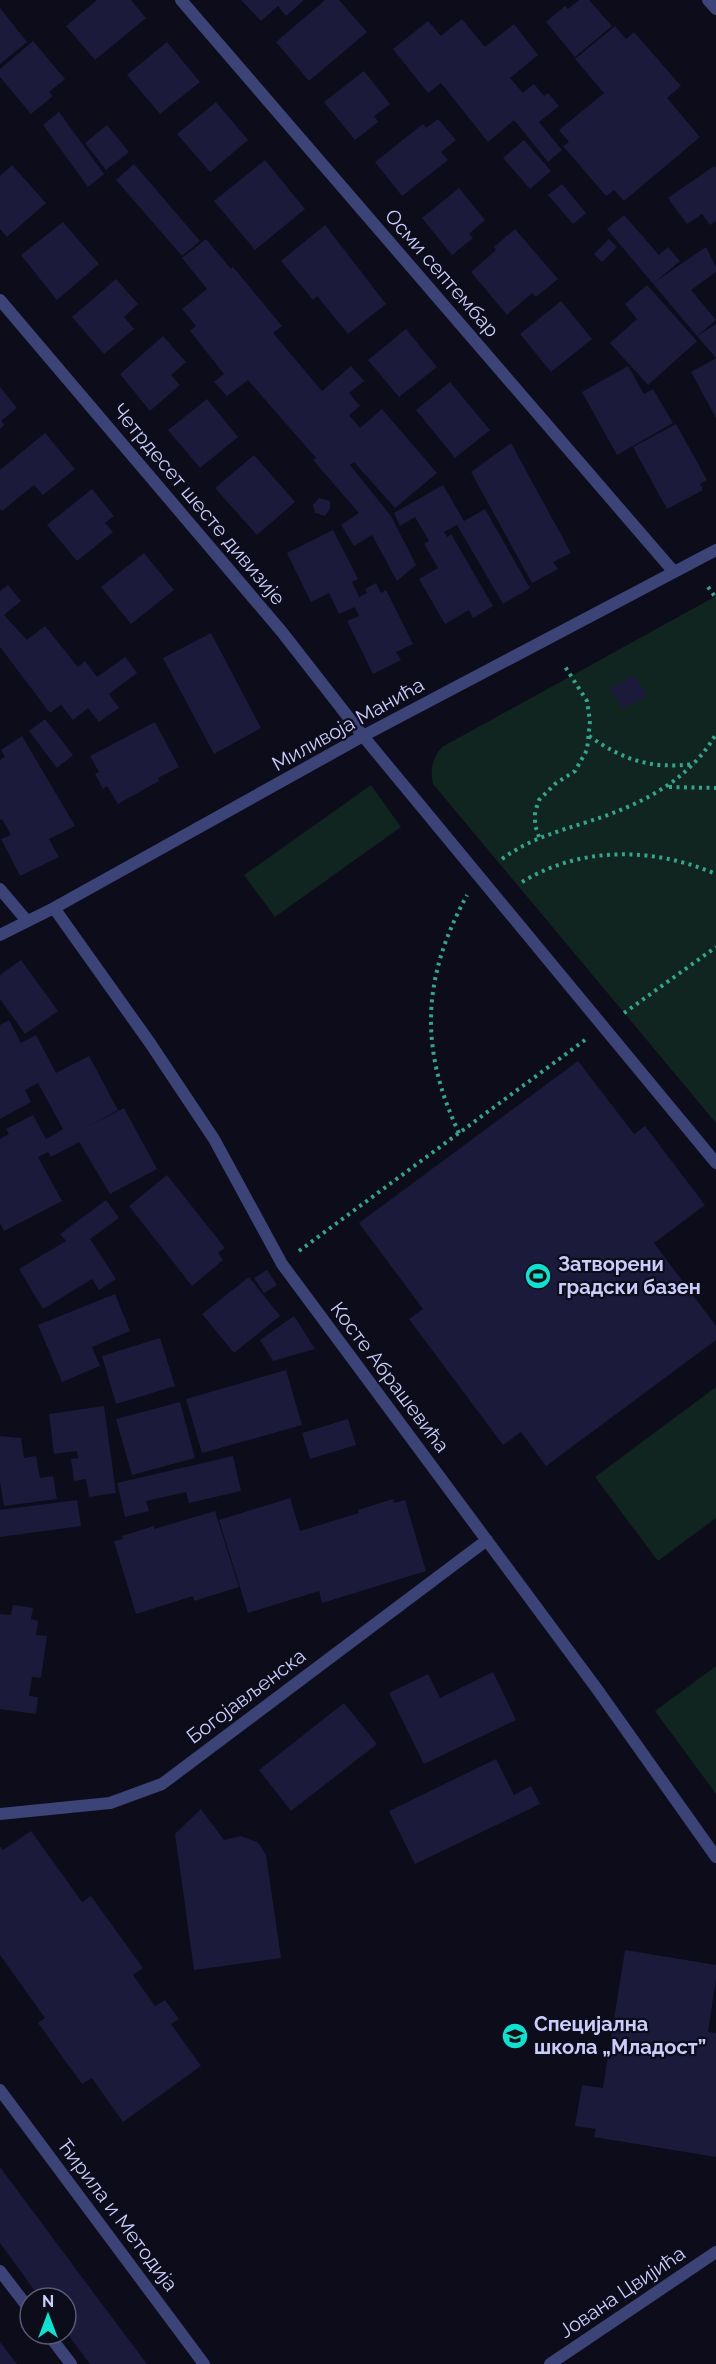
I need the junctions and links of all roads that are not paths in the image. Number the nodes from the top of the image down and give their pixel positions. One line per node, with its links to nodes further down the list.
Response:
1 (181, 0): 6 (street, Осми септембар)
2 (708, 0): 3 (street)
3 (716, 9)
4 (0, 300): 7 (street, Четрдесет шесте дивизије)
5 (716, 550): 6 (street, Миливоја Манића)
6 (674, 572): 7 (street, Миливоја Манића)
7 (363, 736): 9 (street, Миливоја Манића); 12 (street, Четрдесет шесте дивизије)
8 (0, 889): 10 (street)
9 (54, 908): 10 (street, Миливоја Манића); 13 (street, Косте Абрашевића)
10 (27, 921): 11 (street, Миливоја Манића)
11 (0, 935)
12 (716, 1162)
13 (487, 1540): 14 (street, Богојављенска); 15 (street, Косте Абрашевића)
14 (0, 1814)
15 (716, 1857)
16 (0, 2090): 22 (street, Ћирила и Методија)
17 (716, 2252): 23 (street, Јована Цвијића)
18 (0, 2271): 19 (street)
19 (18, 2294)
20 (57, 2346): 21 (street)
21 (71, 2364)
22 (204, 2364)
23 (550, 2364)

